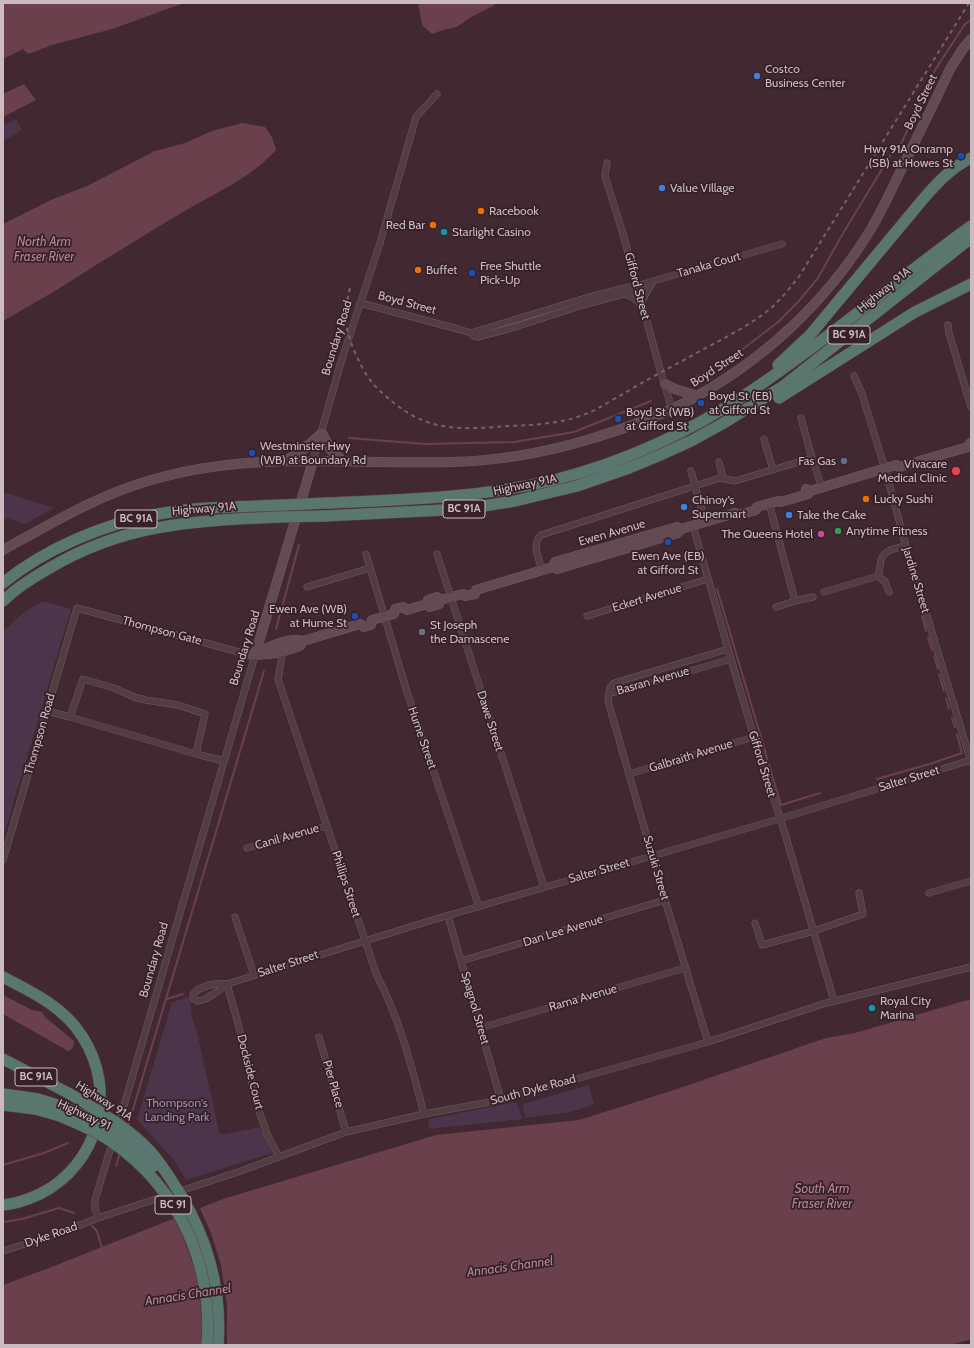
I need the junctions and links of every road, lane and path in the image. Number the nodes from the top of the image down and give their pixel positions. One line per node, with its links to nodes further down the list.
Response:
1 (971, 39): 19 (main road, Boyd Street)
2 (437, 94): 12 (street, Boundary Road)
3 (971, 158): 18 (highway)
4 (607, 163): 10 (street, Gifford Street)
5 (971, 226): 18 (highway, Highway 91A / BC 91A)
6 (971, 238): 23 (highway, Highway 91A / BC 91A)
7 (782, 244): 8 (street, Tanaka Court)
8 (653, 282): 10 (street, Tanaka Court); 13 (street)
9 (971, 284): 23 (highway)
10 (636, 286): 11 (street, Boyd Street); 13 (street, Gifford Street); 15 (street)
11 (625, 294): 13 (street); 15 (street, Boyd Street)
12 (360, 303): 15 (street, Boyd Street); 24 (street, Boundary Road)
13 (641, 304): 17 (street, Gifford Street)
14 (948, 325): 20 (street)
15 (471, 333)
16 (854, 376): 32 (street, Jardine Street)
17 (664, 384): 19 (main road); 21 (street, Gifford Street)
18 (747, 394): 50 (highway, Highway 91A / BC 91A, bridge)
19 (698, 396): 21 (main road, Boyd Street)
20 (971, 407)
21 (672, 409): 30 (main road, Boyd Street)
22 (801, 418): 27 (street)
23 (722, 424): 48 (highway, Highway 91A / BC 91A, bridge)
24 (322, 433): 28 (main road); 29 (street, Boundary Road); 30 (main road)
25 (764, 439): 33 (street)
26 (970, 443): 32 (main road, Ewen Avenue)
27 (812, 458): 33 (street); 37 (street)
28 (287, 460): 29 (main road, Boyd Street); 42 (main road, Boyd Street)
29 (313, 461): 30 (main road, Boyd Street); 63 (main road, Boundary Road)
30 (344, 462)
31 (719, 462): 35 (street)
32 (885, 469): 37 (main road, Ewen Avenue); 41 (street, Jardine Street)
33 (773, 470): 35 (street)
34 (691, 471): 36 (street)
35 (723, 478): 36 (street)
36 (695, 486): 39 (street); 46 (street)
37 (822, 488): 38 (main road, Ewen Avenue)
38 (774, 502): 39 (main road, Ewen Avenue); 57 (street)
39 (705, 522): 40 (main road, Ewen Avenue)
40 (694, 526): 46 (main road, Ewen Avenue); 49 (street, Gifford Street)
41 (906, 546): 47 (street); 76 (street, Jardine Street)
42 (3, 550)
43 (366, 554): 45 (street, Hume Street)
44 (437, 554): 54 (street, Dawe Street)
45 (370, 568): 51 (street); 61 (street, Hume Street)
46 (542, 570): 54 (main road, Ewen Avenue)
47 (878, 576): 52 (street); 53 (street)
48 (31, 579): 56 (highway, Highway 91A / BC 91A); 59 (highway)
49 (708, 580): 62 (street, Eckert Avenue); 66 (street, Gifford Street)
50 (3, 583)
51 (307, 586)
52 (824, 592)
53 (889, 592)
54 (450, 597): 61 (main road, Ewen Avenue); 84 (street, Dawe Street)
55 (812, 597): 57 (street)
56 (3, 601)
57 (795, 601): 58 (street)
58 (776, 607)
59 (3, 608)
60 (77, 608): 68 (street, Thompson Gate); 71 (street, Thompson Road)
61 (384, 616): 64 (main road, Ewen Avenue); 88 (street, Hume Street)
62 (587, 616)
63 (263, 628): 65 (main road); 68 (main road, Boundary Road)
64 (304, 641): 65 (main road, Ewen Avenue); 67 (main road, Ewen Avenue)
65 (274, 646): 68 (main road, Ewen Avenue)
66 (728, 649): 69 (street, Gifford Street); 70 (street, Basran Avenue)
67 (283, 652): 68 (main road, Ewen Avenue); 79 (street, Phillips Street)
68 (251, 655): 75 (street, Boundary Road)
69 (731, 659): 70 (street, Basran Avenue); 73 (street, Gifford Street)
70 (610, 693): 77 (street, Suzuki Street)
71 (47, 711): 72 (street); 82 (street, Thompson Road)
72 (70, 717): 74 (street); 74 (street)
73 (754, 737): 77 (street, Galbraith Avenue); 78 (street, Gifford Street)
74 (196, 754): 75 (street)
75 (224, 761): 114 (street, Boundary Road)
76 (971, 761): 78 (street, Salter Street)
77 (629, 774): 81 (street, Suzuki Street)
78 (780, 819): 81 (street, Salter Street); 92 (street, Gifford Street)
79 (327, 826): 80 (street, Canil Avenue); 93 (street, Phillips Street)
80 (247, 848)
81 (653, 855): 84 (street, Salter Street); 87 (street, Suzuki Street)
82 (3, 860)
83 (971, 881): 86 (street)
84 (544, 887): 88 (street, Salter Street)
85 (859, 893): 92 (street)
86 (929, 894)
87 (666, 900): 94 (street, Dan Lee Avenue); 96 (street, Suzuki Street)
88 (479, 907): 89 (street, Salter Street)
89 (448, 916): 93 (street, Salter Street); 94 (street, Spagnol Street)
90 (236, 917): 97 (street)
91 (755, 923): 92 (street)
92 (814, 931): 100 (street, Gifford Street)
93 (365, 940): 97 (street, Salter Street); 109 (street, Phillips Street)
94 (461, 961): 101 (street, Spagnol Street)
95 (971, 967): 100 (street, South Dyke Road)
96 (686, 968): 101 (street, Rama Avenue); 103 (street, Suzuki Street)
97 (254, 975): 99 (street, Salter Street)
98 (3, 977): 113 (highway)
99 (227, 984): 99 (street, Salter Street); 111 (street, Dockside Court)
100 (834, 1001): 103 (street, South Dyke Road)
101 (480, 1028): 106 (street, Spagnol Street)
102 (319, 1037): 110 (street, Pier Place)
103 (708, 1042): 106 (street, South Dyke Road)
104 (3, 1059): 112 (highway, Highway 91A / BC 91A, bridge)
105 (3, 1094): 108 (highway, Highway 91 / BC 91)
106 (501, 1100): 109 (street, South Dyke Road)
107 (3, 1105): 108 (highway, Highway 91 / BC 91)
108 (62, 1111): 112 (highway, Highway 91 / BC 91, bridge); 116 (highway, Highway 91 / BC 91, bridge)
109 (424, 1114): 110 (street, South Dyke Road)
110 (346, 1132): 111 (street, South Dyke Road)
111 (279, 1157): 114 (street, South Dyke Road)
112 (174, 1184): 117 (highway, BC 91, bridge)
113 (3, 1205)
114 (98, 1218): 115 (street, Dyke Road)
115 (3, 1251)
116 (206, 1345)
117 (218, 1345)

